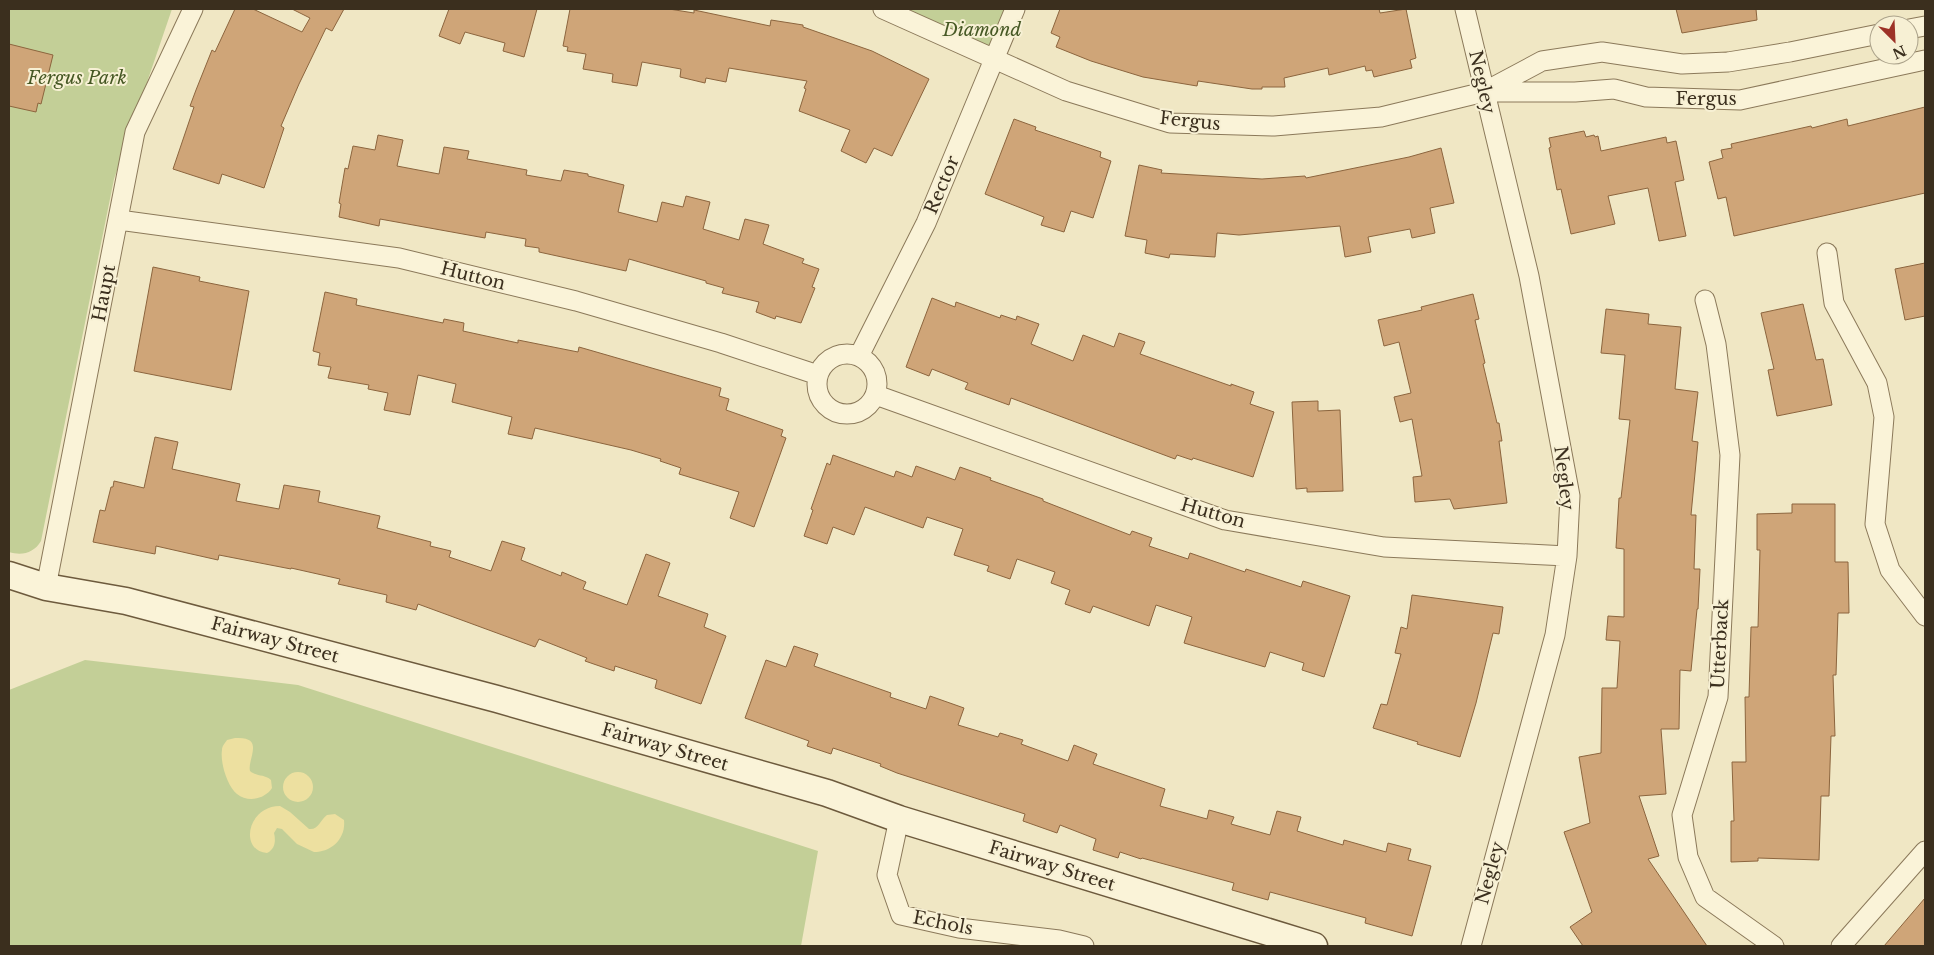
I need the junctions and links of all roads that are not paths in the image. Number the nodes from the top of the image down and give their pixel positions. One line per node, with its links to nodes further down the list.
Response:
1 (193, 9): 9 (street, Haupt)
2 (884, 9): 6 (street, Fergus)
3 (1015, 9): 6 (street, Rector)
4 (1465, 9): 8 (street, Negley)
5 (1869, 36): 8 (street, Fergus)
6 (994, 60): 8 (street, Fergus); 12 (street, Rector)
7 (1925, 60): 8 (street, Fergus)
8 (1484, 92): 15 (street, Negley)
9 (119, 220): 13 (street, Hutton); 17 (street, Haupt)
10 (1828, 253): 18 (street)
11 (1705, 300): 24 (street, Utterback)
12 (859, 356): 13 (street); 14 (street)
13 (818, 375): 14 (street)
14 (876, 395): 15 (street, Hutton)
15 (1568, 556): 23 (street, Negley)
16 (9, 575): 17 (street, Fairway Street)
17 (46, 586): 19 (street, Fairway Street)
18 (1925, 616)
19 (899, 819): 21 (street, Echols); 22 (street, Fairway Street)
20 (1925, 851): 25 (street)
21 (1084, 946)
22 (1314, 946)
23 (1471, 946)
24 (1774, 946)
25 (1841, 946)

